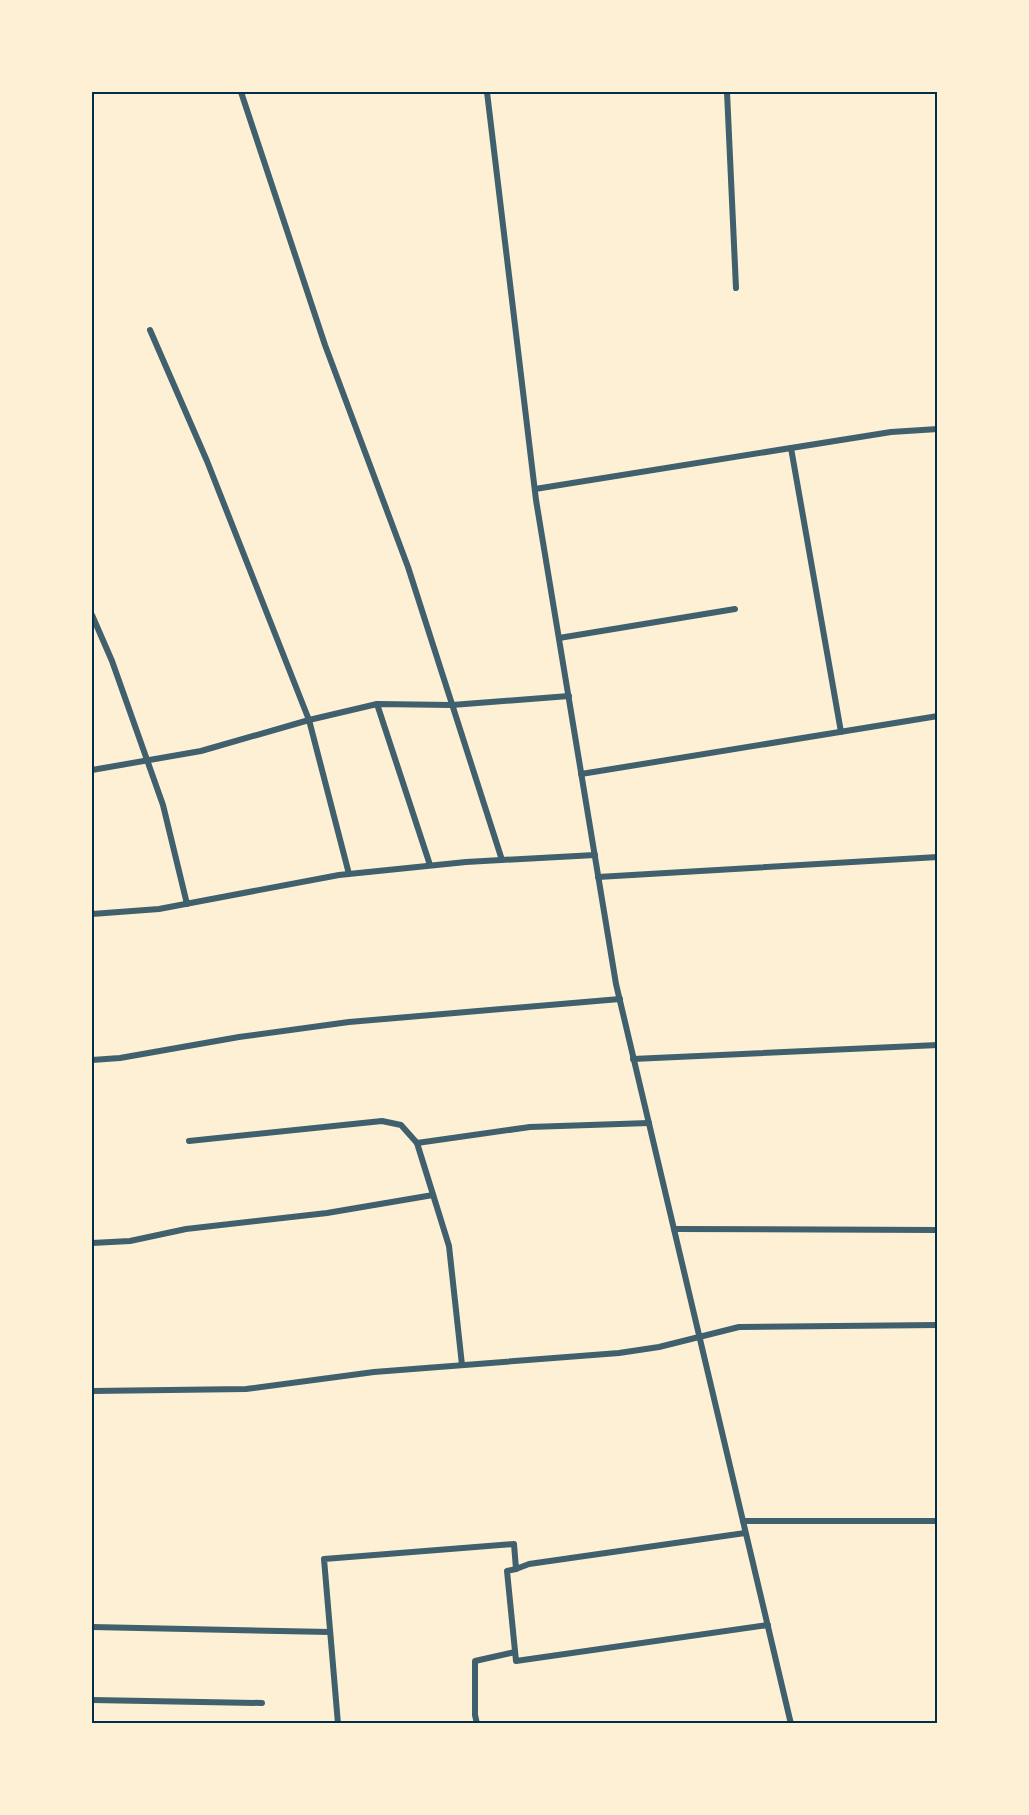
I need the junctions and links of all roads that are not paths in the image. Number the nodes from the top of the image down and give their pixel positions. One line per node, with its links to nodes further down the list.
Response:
1 (241, 92): 14 (street)
2 (496, 92): 8 (street)
3 (727, 92): 4 (street)
4 (736, 288)
5 (150, 330): 16 (street)
6 (938, 429): 7 (street)
7 (791, 448): 8 (street); 17 (street)
8 (535, 489): 11 (street)
9 (735, 609): 11 (street)
10 (92, 615): 18 (street)
11 (559, 638): 12 (street)
12 (569, 696): 14 (street); 20 (street)
13 (376, 704): 14 (street); 16 (street); 24 (street)
14 (452, 705): 23 (street)
15 (938, 716): 17 (street)
16 (309, 720): 18 (street); 25 (street)
17 (841, 732): 20 (street)
18 (148, 761): 19 (street); 27 (street)
19 (92, 770)
20 (581, 774): 21 (street)
21 (595, 855): 23 (street); 26 (street)
22 (938, 857): 26 (street)
23 (502, 860): 24 (street)
24 (430, 866): 25 (street)
25 (349, 874): 27 (street)
26 (598, 877): 29 (street)
27 (187, 904): 28 (street)
28 (92, 914)
29 (620, 999): 31 (street); 32 (street)
30 (938, 1045): 31 (street)
31 (633, 1059): 33 (street)
32 (92, 1060)
33 (649, 1123): 35 (street); 37 (street)
34 (189, 1141): 35 (street)
35 (417, 1143): 36 (street)
36 (433, 1195): 39 (street); 42 (street)
37 (674, 1229): 38 (street); 41 (street)
38 (938, 1230)
39 (92, 1243)
40 (938, 1325): 41 (street)
41 (699, 1337): 42 (street); 44 (street)
42 (462, 1365): 43 (street)
43 (92, 1391)
44 (743, 1521): 45 (street); 46 (street)
45 (938, 1521)
46 (745, 1533): 47 (street); 48 (street)
47 (516, 1569): 50 (street); 51 (street)
48 (768, 1625): 51 (street); 56 (street)
49 (92, 1627): 50 (street)
50 (330, 1632): 54 (street)
51 (515, 1652): 55 (street)
52 (92, 1700): 53 (street)
53 (262, 1703)
54 (338, 1724)
55 (477, 1724)
56 (791, 1724)

